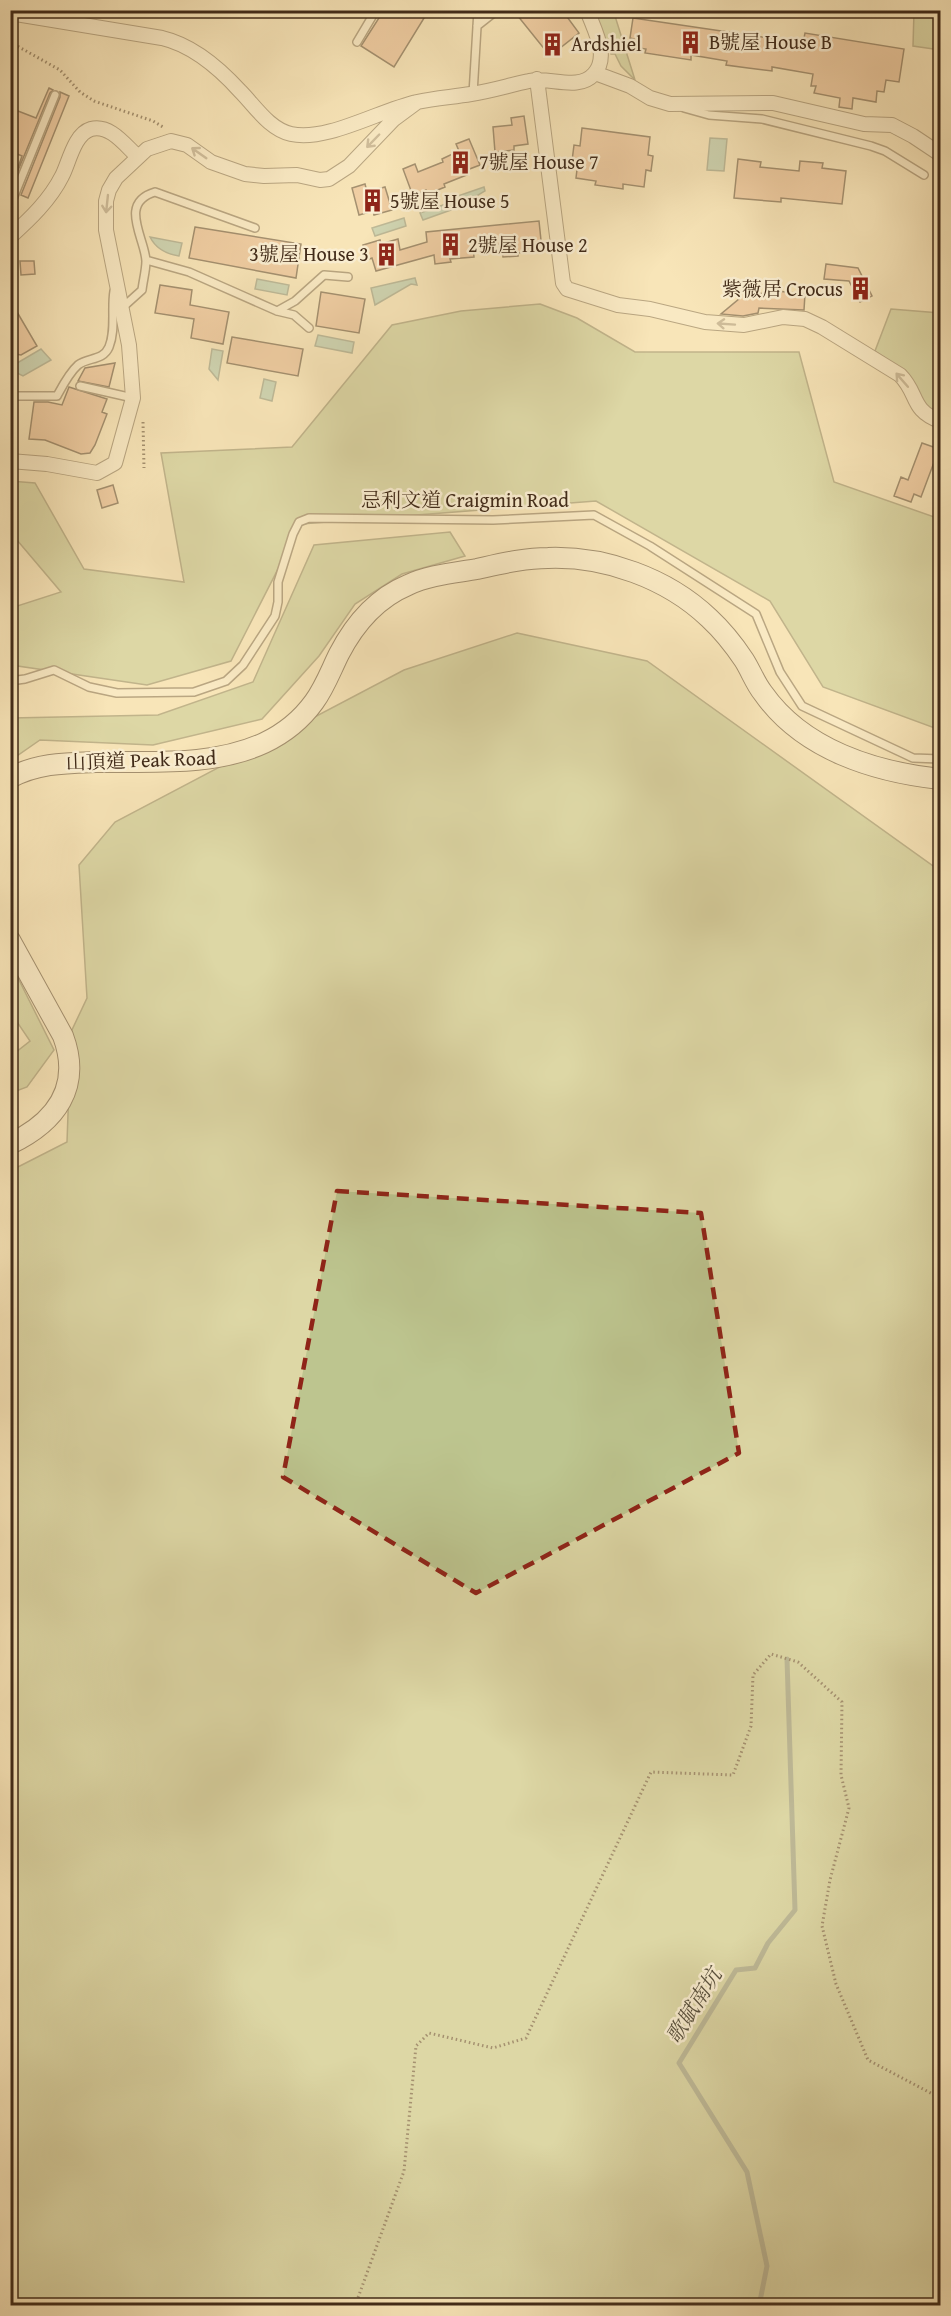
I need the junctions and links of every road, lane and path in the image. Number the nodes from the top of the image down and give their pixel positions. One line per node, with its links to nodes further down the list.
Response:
1 (376, 10): 8 (lane)
2 (478, 10): 6 (lane)
3 (587, 10): 9 (street)
4 (496, 11): 6 (lane)
5 (10, 13): 13 (street)
6 (477, 26): 11 (lane)
7 (10, 42): 15 (path)
8 (357, 42)
9 (595, 73): 10 (street); 14 (street)
10 (537, 79): 11 (street); 31 (street, one-way to 10)
11 (473, 94): 13 (street)
12 (55, 95): 19 (lane)
13 (417, 102): 15 (street, one-way to 15)
14 (670, 104): 16 (street); 18 (lane)
15 (171, 141): 17 (street)
16 (940, 154)
17 (137, 156): 21 (street); 24 (street, one-way to 24)
18 (924, 175)
19 (10, 206)
20 (255, 228): 22 (lane)
21 (11, 237)
22 (146, 260): 25 (lane); 26 (lane)
23 (348, 277): 26 (lane)
24 (116, 279): 25 (street); 29 (lane)
25 (122, 308): 30 (street)
26 (277, 311): 27 (lane)
27 (309, 328)
28 (80, 386): 30 (lane)
29 (10, 396)
30 (134, 398): 32 (street)
31 (940, 421)
32 (10, 461)
33 (10, 681): 34 (lane, 忌利文道 Craigmin Road)
34 (940, 759)
35 (10, 778): 36 (main road, 山頂道 Peak Road)
36 (940, 779)
37 (10, 940): 38 (main road)
38 (10, 1144)
39 (940, 2098): 40 (path)
40 (355, 2306)

